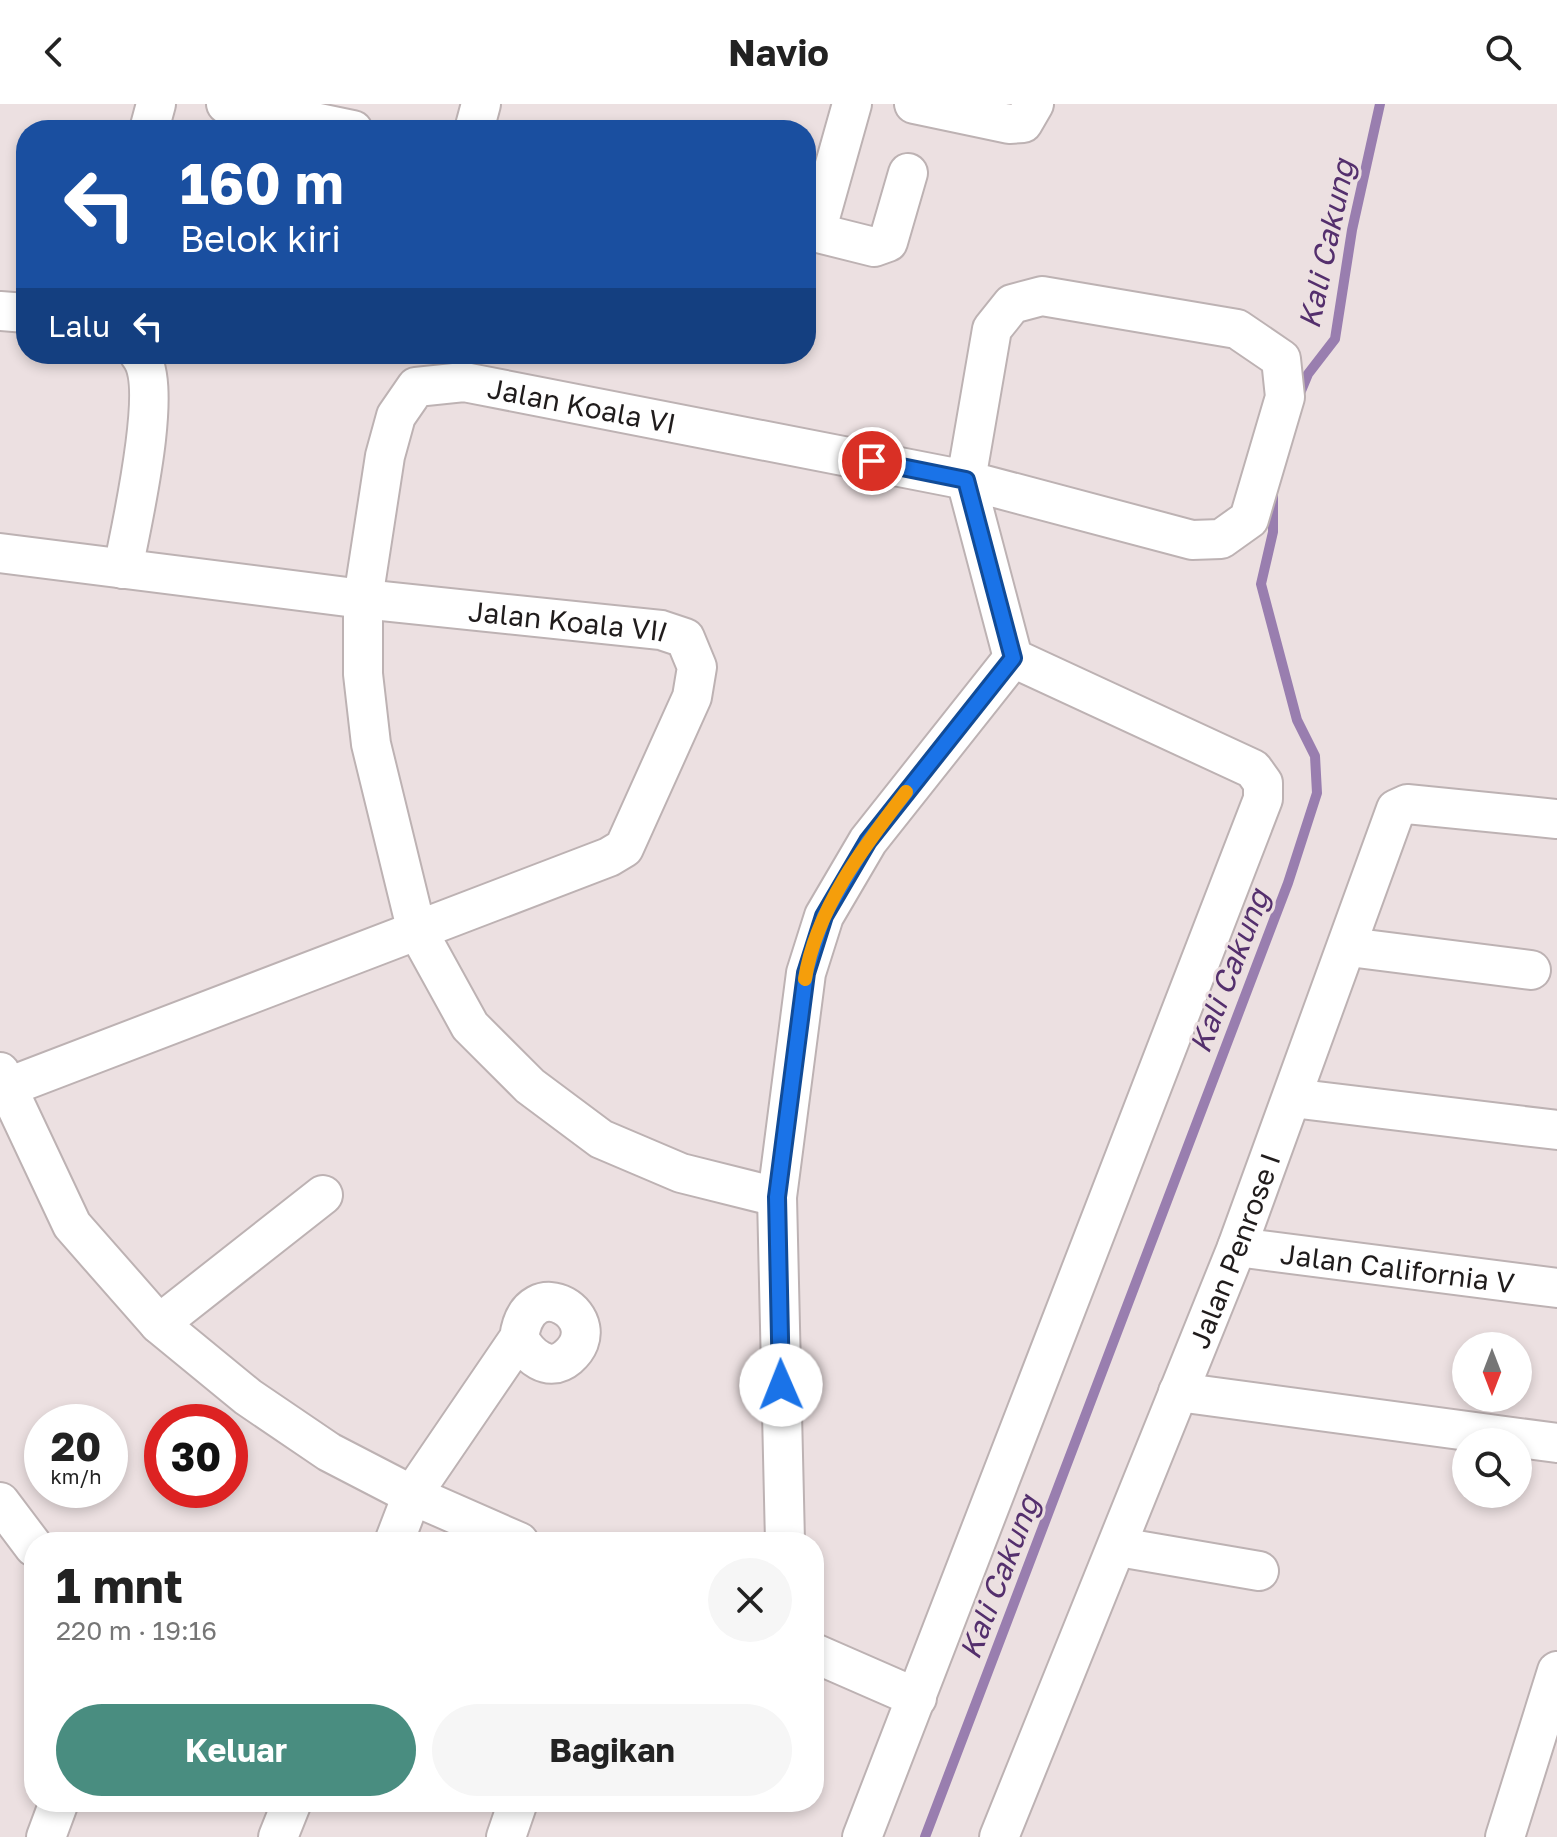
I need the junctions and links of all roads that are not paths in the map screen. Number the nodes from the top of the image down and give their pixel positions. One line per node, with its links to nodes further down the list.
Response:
1 (226, 104): 5 (street)
2 (852, 104): 7 (street)
3 (914, 104): 4 (street)
4 (1028, 113)
5 (318, 120)
6 (908, 173): 8 (street)
7 (816, 216)
8 (816, 232)
9 (147, 364): 12 (street)
10 (966, 480): 10 (street, Jalan Koala VI); 13 (street, Jalan Koala VI); 14 (street)
11 (0, 553): 12 (street, Jalan Koala VII)
12 (123, 569): 13 (street, Jalan Koala VII)
13 (363, 599): 16 (street, Jalan Koala VI); 16 (street, Jalan Koala VII)
14 (1013, 658): 23 (street); 40 (street)
15 (1557, 819): 17 (street, Jalan Penrose I)
16 (416, 928): 19 (street, Jalan Koala VII); 23 (street, Jalan Koala VI)
17 (1349, 947): 18 (street); 20 (street, Jalan Penrose I)
18 (1531, 970)
19 (2, 1083): 26 (street)
20 (1292, 1098): 21 (street); 24 (street, Jalan Penrose I)
21 (1557, 1130)
22 (323, 1195): 26 (street)
23 (777, 1197): 34 (street)
24 (1237, 1247): 25 (street, Jalan California V); 28 (street, Jalan Penrose I)
25 (1557, 1288)
26 (159, 1324): 30 (street)
27 (519, 1338): 30 (street)
28 (1178, 1392): 29 (street); 36 (street, Jalan Penrose I)
29 (1557, 1443)
30 (412, 1495): 32 (street); 33 (street)
31 (0, 1502): 35 (street)
32 (398, 1532)
33 (496, 1532)
34 (785, 1532)
35 (24, 1534)
36 (1119, 1547): 37 (street); 49 (street, Jalan Penrose I)
37 (1259, 1571)
38 (824, 1657): 40 (street)
39 (1554, 1692): 44 (street)
40 (917, 1698): 48 (street)
41 (55, 1812): 45 (street)
42 (288, 1812): 46 (street)
43 (515, 1812): 47 (street)
44 (1515, 1834)
45 (46, 1837)
46 (278, 1837)
47 (506, 1837)
48 (862, 1837)
49 (999, 1837)

